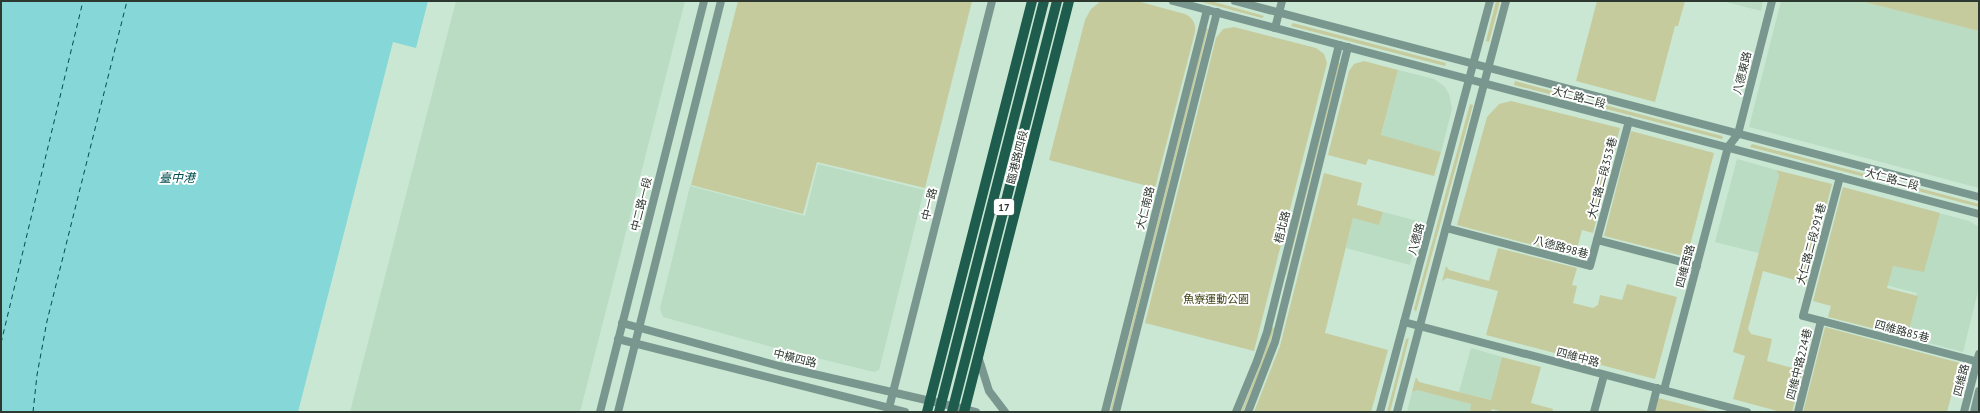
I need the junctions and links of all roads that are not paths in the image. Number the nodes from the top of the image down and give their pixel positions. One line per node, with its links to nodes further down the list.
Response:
1 (704, 1): 34 (street, 中二路一段)
2 (721, 1): 36 (street)
3 (992, 1): 44 (street, 中一路)
4 (1032, 1): 45 (main road, 17)
5 (1044, 1): 46 (main road, 臨港路四段 / 17)
6 (1057, 1): 47 (main road, 臨港路四段 / 17)
7 (1069, 1): 39 (main road, 臨港路四段 / 17)
8 (1173, 1): 14 (street, 大仁路二段)
9 (1235, 1): 16 (street, 大仁路二段)
10 (1282, 1): 16 (street)
11 (1490, 1): 20 (street, 八德路)
12 (1506, 1): 21 (street)
13 (1772, 1): 23 (street, 八德東路)
14 (1207, 10): 15 (street, 大仁路二段); 57 (street, 大仁南路)
15 (1217, 12): 17 (street, 大仁路二段); 58 (street, 大仁南路)
16 (1279, 12): 17 (street); 20 (street, 大仁路二段)
17 (1275, 28): 18 (street, 大仁路二段)
18 (1338, 45): 19 (street, 大仁路二段); 59 (street, 梧北路)
19 (1348, 47): 20 (street, 大仁路二段); 60 (street, 梧北路)
20 (1472, 71): 21 (street, 大仁路二段); 21 (street, 大仁路二段); 33 (street, 八德路)
21 (1487, 76): 22 (street, 大仁路二段); 23 (street, 大仁路二段); 28 (street)
22 (1629, 121): 24 (street, 大仁路二段); 29 (street, 大仁路二段353巷)
23 (1738, 134): 24 (street, 八德東路); 26 (street, 大仁路二段)
24 (1728, 147): 25 (street, 大仁路二段); 30 (street, 四維西路)
25 (1840, 177): 27 (street, 大仁路二段); 31 (street, 大仁路二段291巷)
26 (1979, 197)
27 (1979, 214)
28 (1446, 228): 29 (street, 八德路98巷); 35 (street)
29 (1597, 240): 30 (street, 八德路98巷)
30 (1697, 266): 42 (street, 四維西路)
31 (1803, 316): 32 (street, 四維路85巷)
32 (1821, 321): 40 (street, 四維路85巷); 66 (street, 四維中路224巷)
33 (1404, 322): 35 (street, 四維中路); 61 (street, 八德路)
34 (622, 323): 36 (street, 中橫四路); 37 (street, 中二路一段)
35 (1420, 326): 41 (street, 四維中路); 62 (street)
36 (640, 327): 38 (street); 44 (street, 中橫四路)
37 (618, 339): 38 (street); 51 (street, 中二路一段)
38 (636, 343): 48 (street); 52 (street)
39 (978, 356): 49 (main road, 臨港路四段 / 17); 56 (street)
40 (1978, 359): 67 (street, 四維路)
41 (1604, 375): 42 (street, 四維中路); 63 (street)
42 (1660, 389): 50 (street, 四維中路); 64 (street, 四維西路)
43 (1979, 391): 68 (street, 四維路)
44 (893, 393): 45 (street, 中橫四路); 48 (street, 中一路)
45 (930, 401): 46 (street, 中橫四路); 54 (main road, 17)
46 (940, 408): 47 (street, 中橫四路)
47 (952, 409): 49 (street, 中橫四路)
48 (889, 410): 53 (street)
49 (964, 410): 55 (street, 中橫四路)
50 (1737, 411): 65 (street, 四維中路)
51 (600, 412)
52 (618, 412)
53 (905, 412)
54 (927, 412)
55 (976, 412)
56 (1005, 412)
57 (1105, 412)
58 (1116, 412)
59 (1236, 412)
60 (1248, 412)
61 (1380, 412)
62 (1397, 412)
63 (1594, 412)
64 (1651, 412)
65 (1747, 412)
66 (1798, 412)
67 (1964, 412)
68 (1974, 412)

